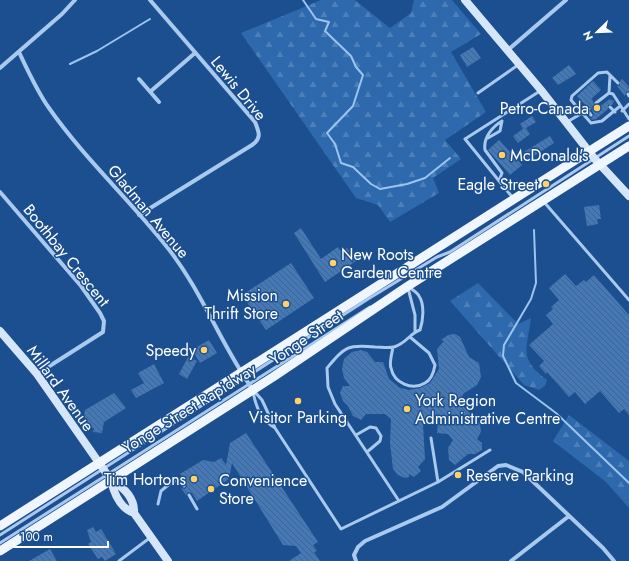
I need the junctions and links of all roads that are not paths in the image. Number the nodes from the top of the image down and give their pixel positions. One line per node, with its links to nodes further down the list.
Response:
1 (75, 0): 6 (street)
2 (150, 0): 7 (street, Lewis Drive)
3 (465, 0): 5 (main road)
4 (566, 0): 5 (street)
5 (508, 50): 8 (main road)
6 (19, 52): 9 (street); 44 (street, Gladman Avenue)
7 (195, 53): 14 (street); 44 (street, Lewis Drive)
8 (520, 64): 13 (main road); 15 (lane)
9 (0, 68)
10 (610, 75): 12 (lane); 16 (lane); 26 (lane)
11 (139, 78): 14 (street)
12 (618, 82)
13 (541, 90): 27 (lane); 33 (main road)
14 (151, 91): 18 (street)
15 (478, 93)
16 (609, 93): 17 (lane); 23 (lane)
17 (602, 98): 19 (lane); 20 (lane)
18 (159, 102)
19 (606, 102)
20 (596, 103)
21 (629, 104): 24 (lane)
22 (610, 106): 25 (lane)
23 (619, 107): 24 (lane); 25 (lane)
24 (622, 111): 31 (lane)
25 (614, 112): 30 (lane)
26 (581, 113): 29 (lane); 30 (lane); 33 (lane)
27 (504, 114): 32 (lane); 39 (lane)
28 (601, 114): 30 (lane)
29 (591, 115)
30 (605, 119)
31 (629, 119)
32 (502, 121): 36 (lane); 36 (lane)
33 (567, 122): 38 (main road)
34 (629, 126): 38 (main road, Yonge Street)
35 (629, 136): 38 (lane, Yonge Street Rapidway)
36 (488, 138): 39 (lane)
37 (629, 146): 38 (main road, Yonge Street)
38 (594, 158): 41 (main road); 42 (main road, Yonge Street); 43 (main road, Yonge Street); 45 (lane, Yonge Street Rapidway)
39 (499, 181): 42 (lane)
40 (0, 192): 52 (street, Boothbay Crescent)
41 (629, 196)
42 (514, 199): 53 (main road, Yonge Street)
43 (543, 201): 46 (main road, Yonge Street); 47 (lane)
44 (139, 215): 53 (street, Gladman Avenue)
45 (450, 252): 53 (lane, Yonge Street Rapidway); 54 (lane, Yonge Street Rapidway)
46 (408, 286): 49 (lane); 49 (lane); 54 (main road, Yonge Street)
47 (629, 300)
48 (0, 331): 52 (main road, Millard Avenue)
49 (415, 332): 50 (lane)
50 (410, 337): 51 (lane); 51 (lane)
51 (393, 347): 56 (lane)
52 (36, 374): 60 (main road, Millard Avenue)
53 (243, 377): 54 (street, Gladman Avenue); 60 (main road, Yonge Street)
54 (251, 387): 55 (lane); 55 (lane); 60 (main road, Yonge Street)
55 (275, 428): 64 (lane)
56 (356, 435): 59 (lane); 59 (lane)
57 (431, 438): 61 (lane)
58 (490, 450): 61 (lane)
59 (367, 452): 64 (lane)
60 (105, 472): 68 (main road, Yonge Street); 69 (lane); 70 (main road, Millard Avenue); 71 (lane); 72 (main road, Yonge Street)
61 (438, 482): 64 (lane)
62 (184, 486): 65 (lane)
63 (189, 495): 66 (lane)
64 (399, 501)
65 (158, 504)
66 (197, 509)
67 (570, 516): 75 (street); 76 (street); 77 (street)
68 (0, 526)
69 (0, 535)
70 (151, 537): 73 (lane); 74 (main road, Millard Avenue)
71 (0, 543)
72 (0, 551)
73 (119, 561)
74 (168, 561)
75 (356, 561)
76 (511, 561)
77 (614, 561)

